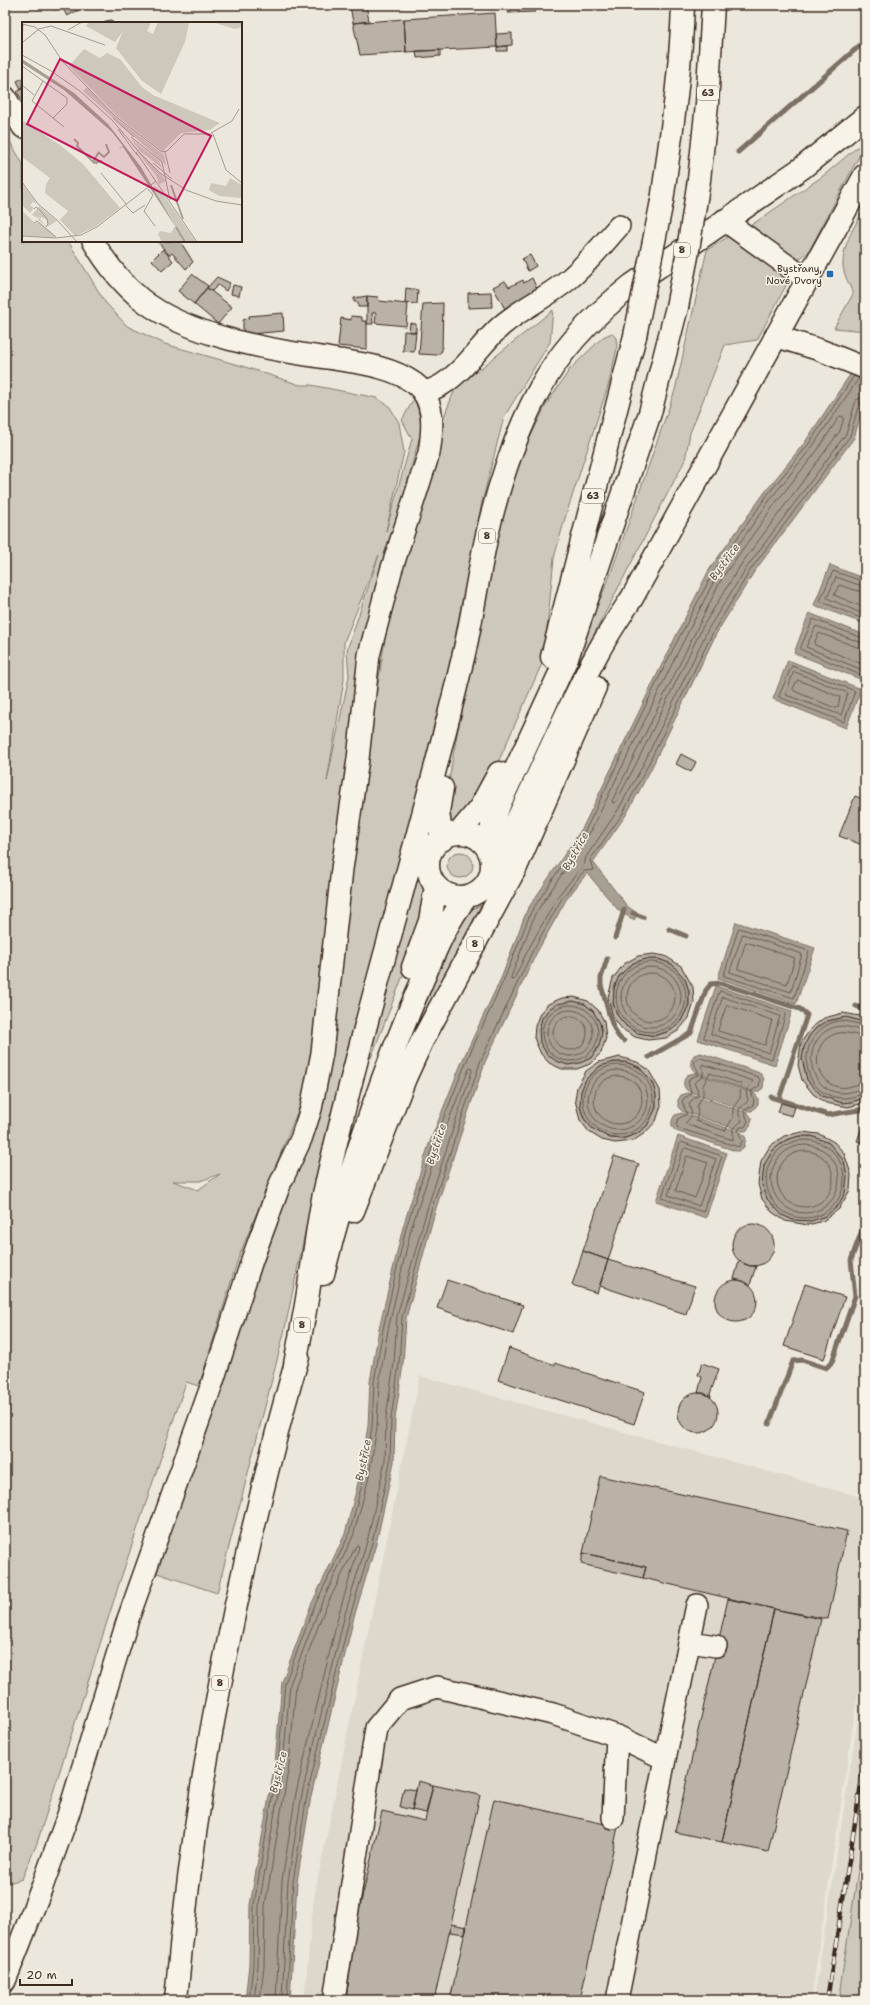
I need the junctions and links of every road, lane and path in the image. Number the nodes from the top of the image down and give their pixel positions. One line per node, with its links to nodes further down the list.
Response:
1 (683, 5): 15 (main road, 63, bridge)
2 (713, 5): 15 (main road, 63, bridge)
3 (5, 97): 5 (street)
4 (865, 117): 7 (main road, 8)
5 (22, 125)
6 (865, 175): 10 (main road, 8)
7 (724, 220): 10 (street); 16 (main road, 8)
8 (619, 226): 13 (street)
9 (94, 242): 13 (street)
10 (806, 279): 11 (main road, 8)
11 (775, 336): 12 (street); 14 (main road, 8)
12 (865, 368)
13 (424, 393): 28 (street)
14 (632, 598): 18 (main road); 21 (main road, 8)
15 (559, 657): 17 (main road, 63); 18 (main road, 63)
16 (462, 664): 17 (main road); 21 (main road, 8)
17 (450, 836): 18 (main road); 19 (main road)
18 (490, 862): 20 (main road)
19 (436, 886): 20 (main road); 21 (main road)
20 (467, 896): 21 (main road)
21 (314, 1285): 29 (main road, 8)
22 (697, 1605): 23 (street)
23 (690, 1642): 24 (street); 26 (street)
24 (716, 1646)
25 (617, 1736): 26 (street); 27 (street); 30 (street)
26 (665, 1759): 31 (street)
27 (613, 1818)
28 (5, 1981)
29 (176, 2000)
30 (334, 2000)
31 (616, 2000)

